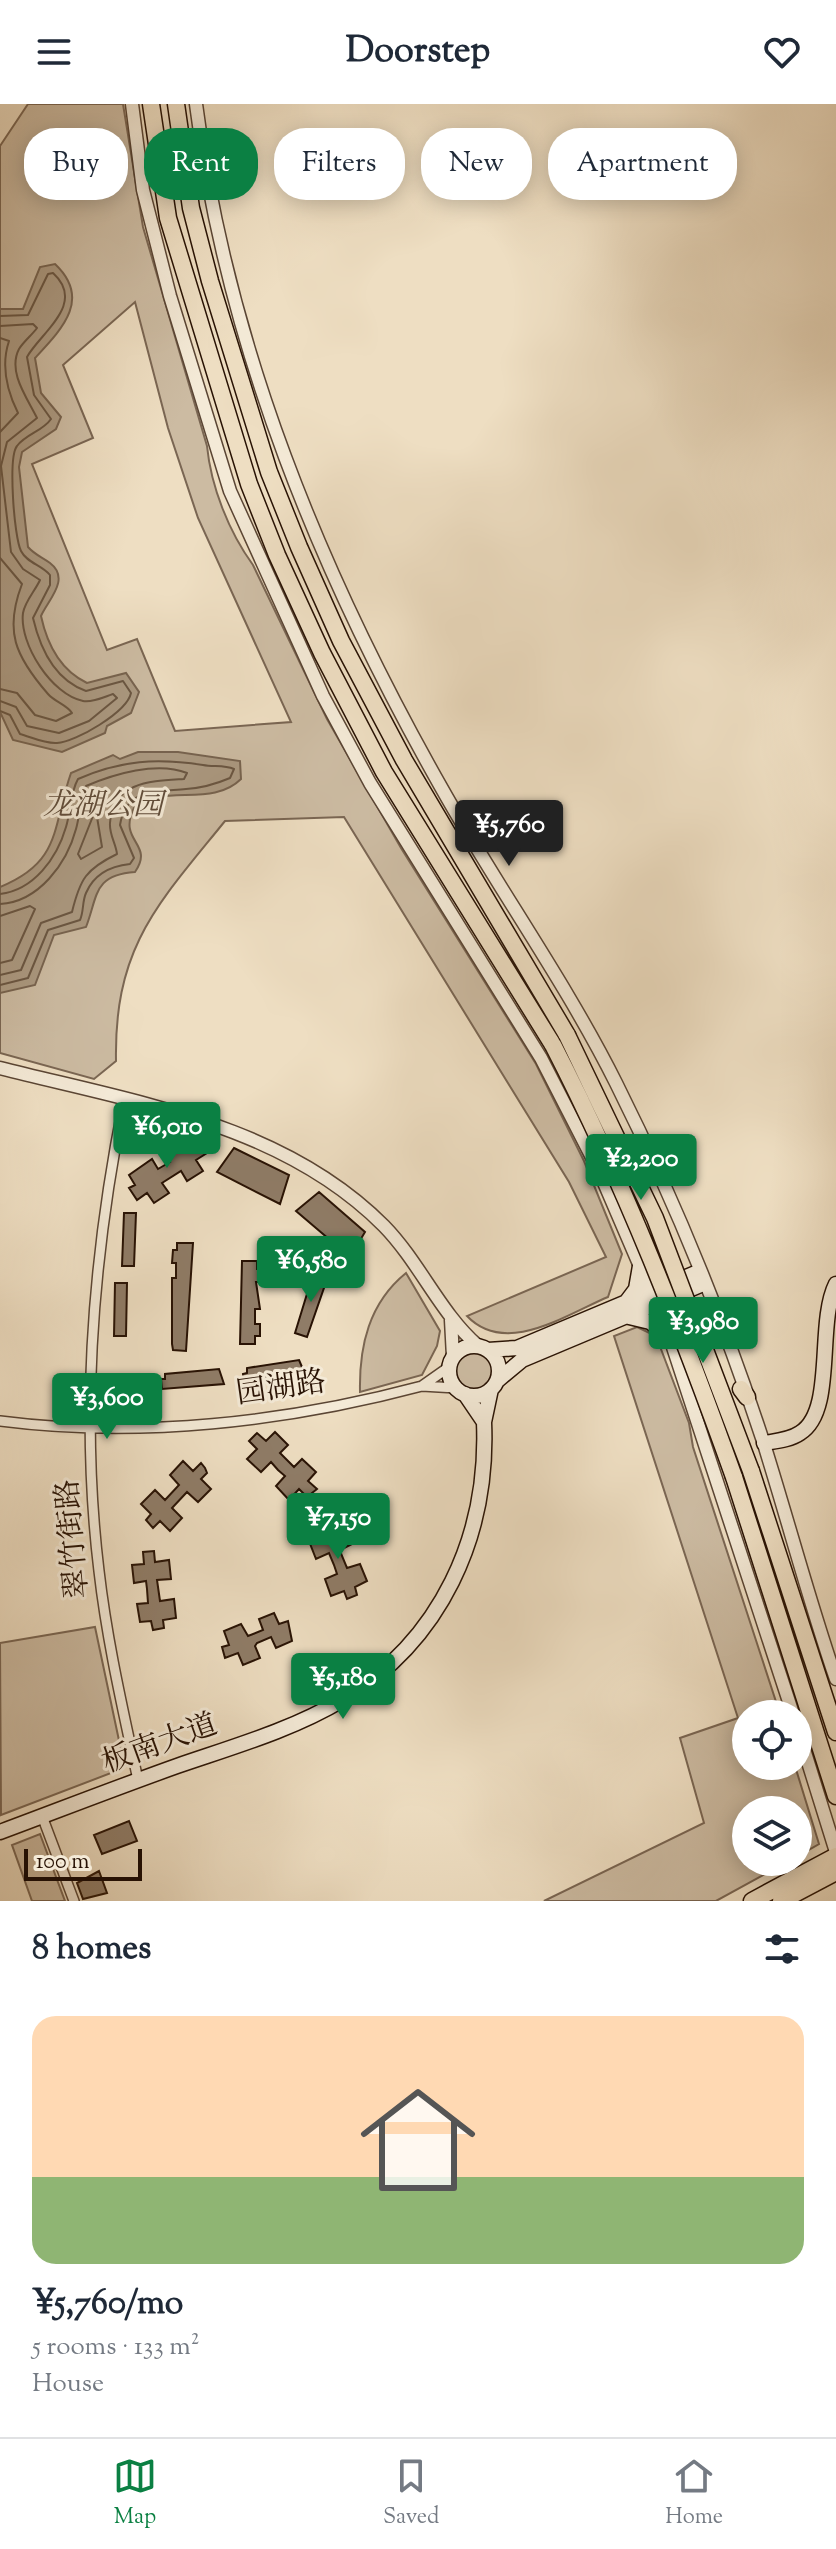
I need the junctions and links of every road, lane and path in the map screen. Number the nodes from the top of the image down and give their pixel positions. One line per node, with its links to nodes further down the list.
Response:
1 (132, 104): 16 (street)
2 (144, 104): 7 (highway)
3 (151, 104): 8 (highway)
4 (176, 104): 9 (highway)
5 (183, 104): 10 (street)
6 (196, 104): 15 (street)
7 (151, 128)
8 (154, 128)
9 (180, 128)
10 (182, 128)
11 (165, 200): 14 (highway)
12 (190, 200): 13 (highway)
13 (404, 760): 15 (street); 43 (highway, bridge)
14 (384, 772): 16 (street); 45 (highway, bridge)
15 (486, 865): 19 (street)
16 (424, 871): 20 (street)
17 (0, 1068): 18 (street)
18 (124, 1101): 26 (street); 37 (street, 翠竹街路)
19 (647, 1149): 20 (street); 22 (street)
20 (599, 1171): 21 (street)
21 (640, 1266): 24 (street); 25 (main road)
22 (701, 1278): 24 (main road); 33 (street)
23 (836, 1284): 38 (main road)
24 (654, 1298): 25 (main road); 27 (street)
25 (625, 1310): 27 (main road); 28 (main road); 30 (main road)
26 (450, 1317): 28 (street); 29 (street)
27 (671, 1338): 34 (street)
28 (483, 1348): 29 (main road); 30 (main road)
29 (451, 1362): 31 (street); 32 (main road)
30 (495, 1385): 32 (main road); 36 (main road, 板南大道)
31 (422, 1386): 32 (street); 37 (street, 园湖路)
32 (460, 1391): 36 (main road)
33 (744, 1393): 34 (street); 38 (street)
34 (696, 1413): 41 (street)
35 (0, 1421): 37 (street, 园湖路)
36 (484, 1422): 47 (main road, 板南大道)
37 (90, 1428): 47 (street, 翠竹街路)
38 (764, 1443): 39 (street)
39 (819, 1629): 40 (street); 43 (street)
40 (836, 1679)
41 (785, 1685): 42 (street); 45 (street)
42 (789, 1700)
43 (826, 1702): 44 (highway)
44 (836, 1732)
45 (814, 1737): 48 (highway)
46 (812, 1776): 51 (street)
47 (138, 1780): 49 (main road, 板南大道)
48 (836, 1796)
49 (42, 1816): 50 (main road, 板南大道); 53 (street)
50 (0, 1832)
51 (836, 1854): 54 (highway)
52 (836, 1872): 55 (highway)
53 (74, 1901)
54 (752, 1901)
55 (781, 1901)

